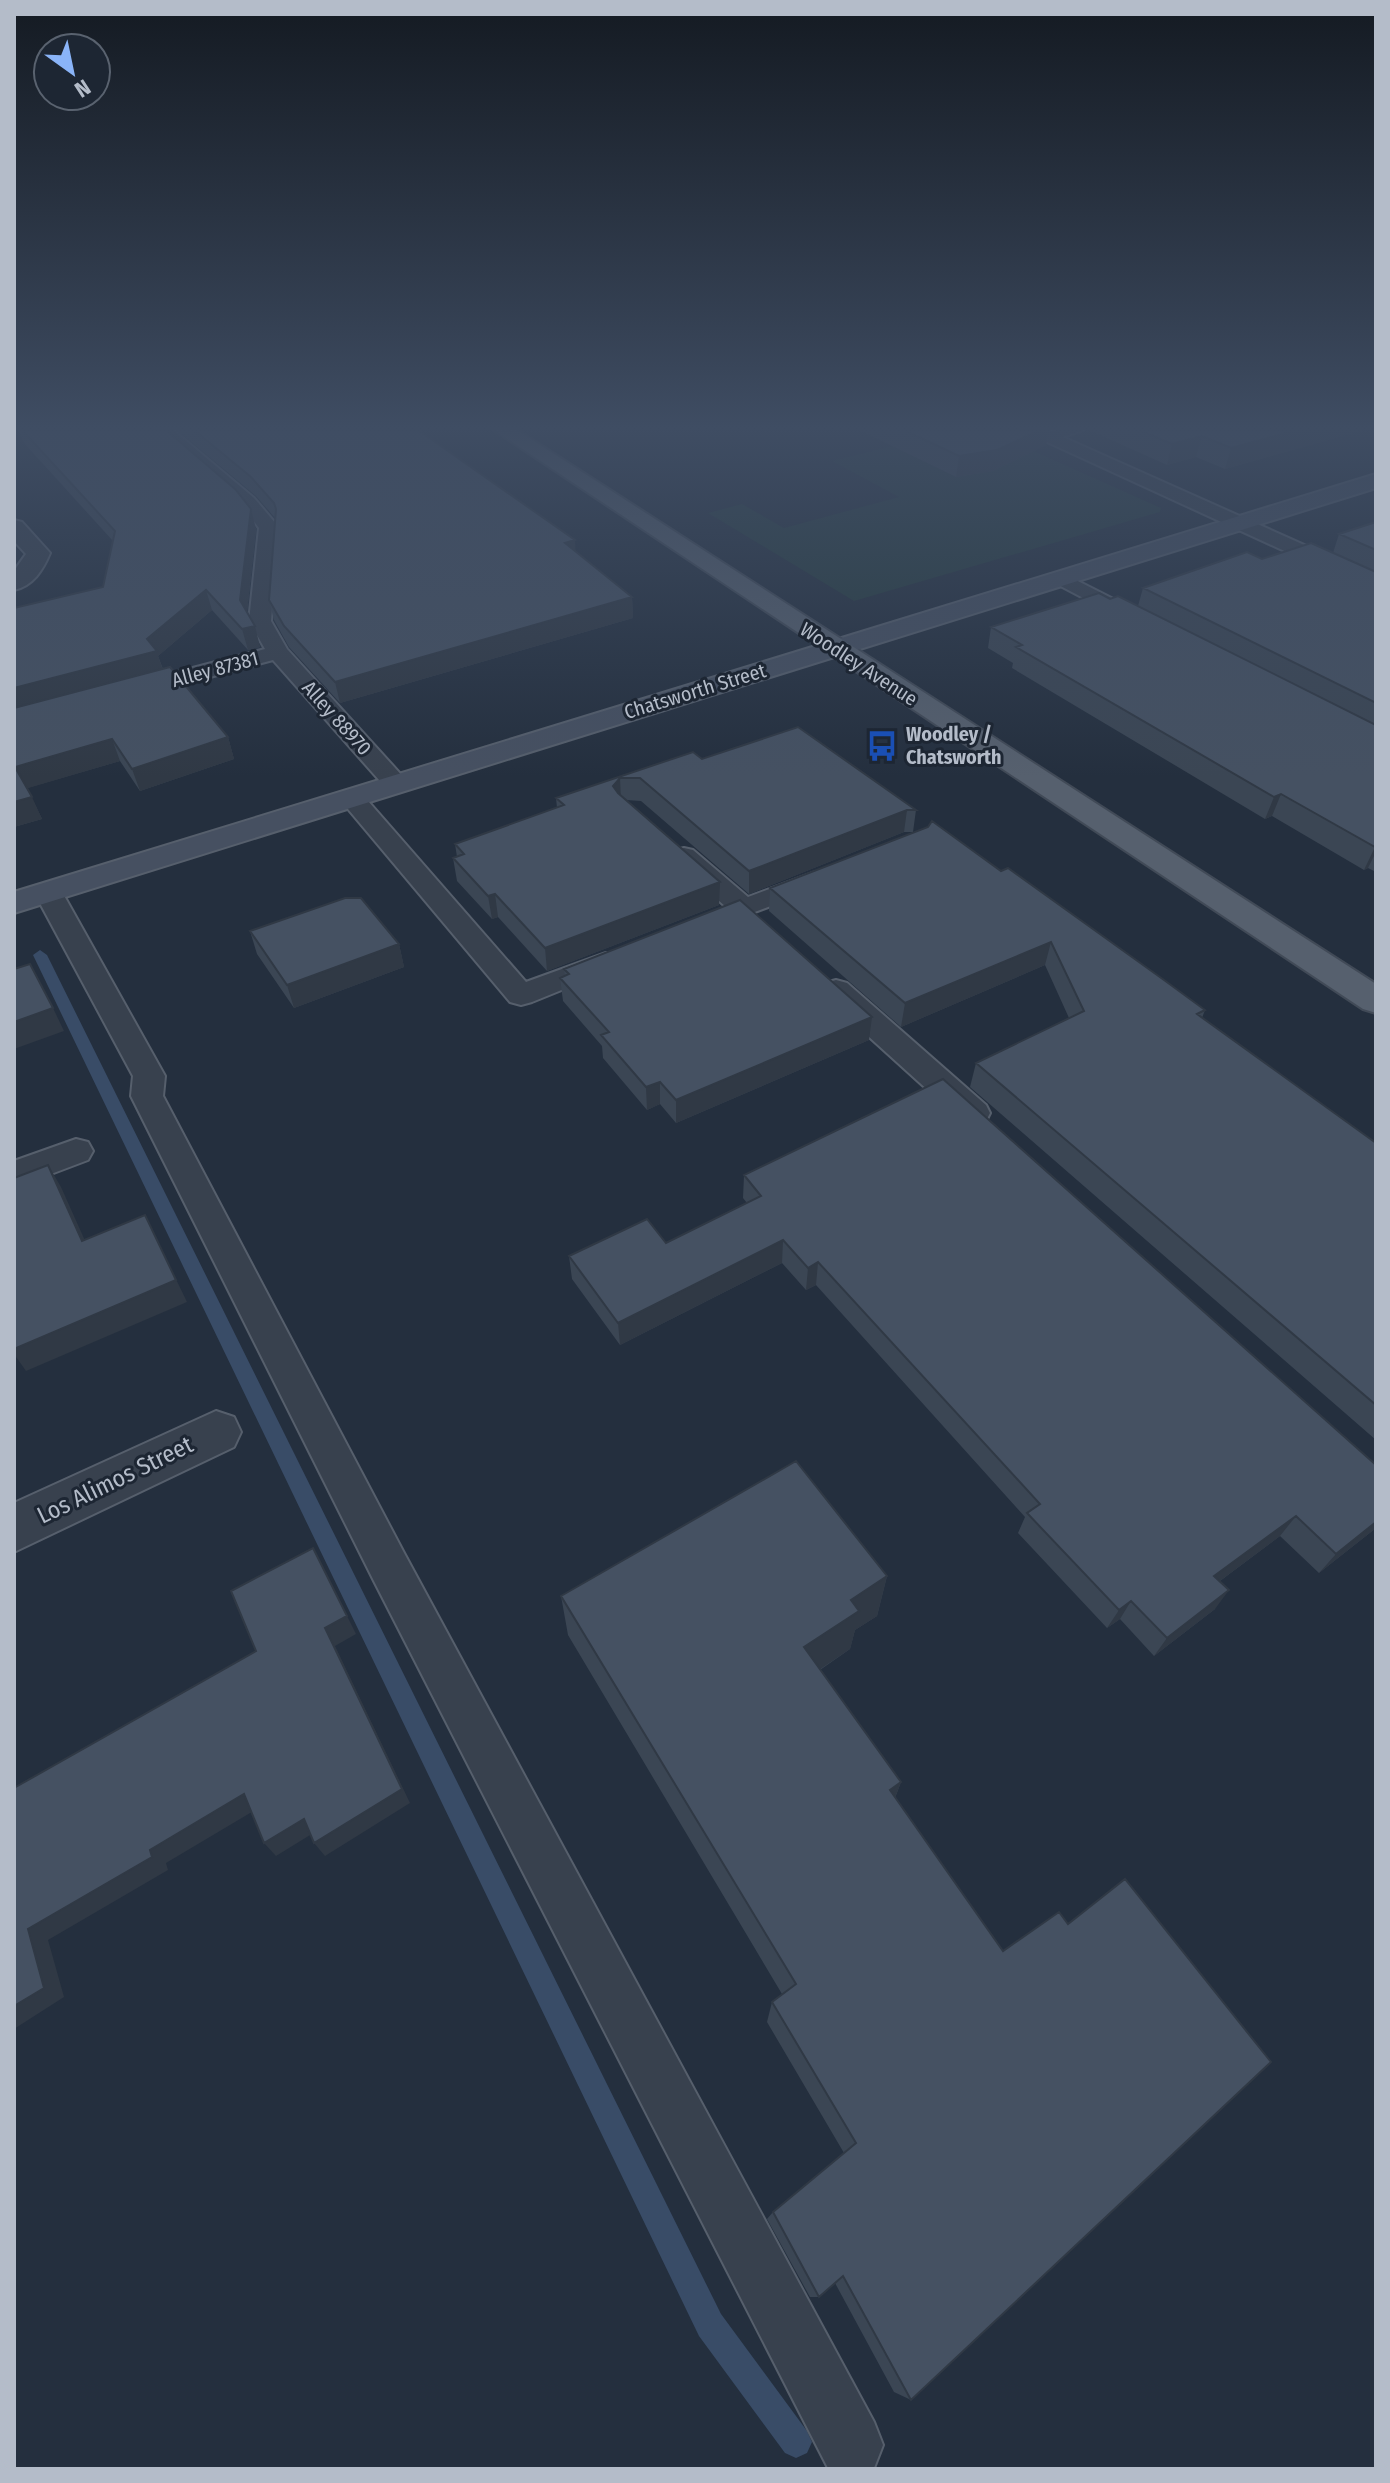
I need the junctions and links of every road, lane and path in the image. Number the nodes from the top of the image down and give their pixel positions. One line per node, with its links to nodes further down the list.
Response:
1 (31, 546): 7 (street)
2 (267, 546): 11 (lane, Alley 88970)
3 (679, 546): 10 (main road, Woodley Avenue)
4 (1165, 546): 6 (main road, Chatsworth Street)
5 (1286, 546): 8 (street)
6 (1060, 578): 9 (lane); 10 (main road, Chatsworth Street)
7 (19, 579)
8 (1376, 586)
9 (1159, 630)
10 (834, 648): 13 (main road, Chatsworth Street); 20 (main road, Woodley Avenue)
11 (278, 652): 12 (lane, Alley 87381); 13 (lane, Alley 88970)
12 (103, 698)
13 (396, 784): 14 (main road, Chatsworth Street)
14 (352, 798): 17 (main road, Chatsworth Street); 18 (lane)
15 (664, 838): 16 (lane)
16 (843, 869)
17 (31, 898): 26 (lane)
18 (640, 949)
19 (815, 972): 21 (lane)
20 (1376, 1001)
21 (994, 1131)
22 (76, 1151): 23 (lane)
23 (14, 1175)
24 (216, 1432): 25 (street, Los Alimos Street)
25 (14, 1528)
26 (851, 2445)

